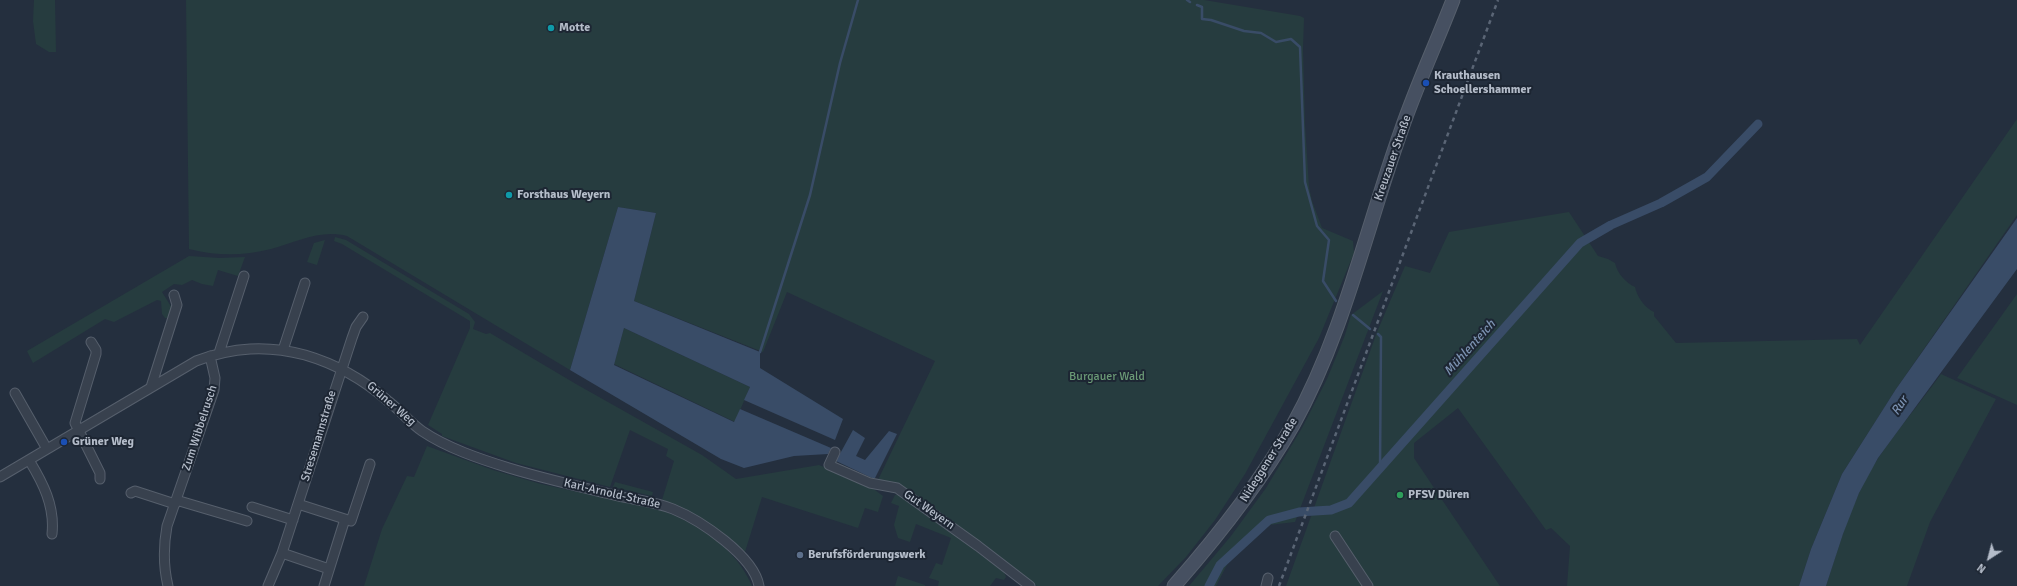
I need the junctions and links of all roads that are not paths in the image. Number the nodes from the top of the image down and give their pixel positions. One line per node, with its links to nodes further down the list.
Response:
1 (1453, 0): 6 (main road, Kreuzauer Straße)
2 (244, 276): 9 (street)
3 (305, 283): 8 (street)
4 (174, 296): 12 (street)
5 (363, 317): 11 (street)
6 (1340, 318): 38 (main road, Nideggener Straße)
7 (91, 342): 14 (street)
8 (283, 350): 9 (street, Grüner Weg); 11 (street, Grüner Weg)
9 (219, 353): 10 (street, Grüner Weg)
10 (210, 356): 12 (street, Grüner Weg); 23 (street, Zum Wibbelrusch)
11 (341, 369): 15 (street, Grüner Weg); 24 (street, Stresemannstraße)
12 (151, 387): 14 (street, Grüner Weg)
13 (15, 393): 16 (street)
14 (78, 431): 16 (street, Grüner Weg); 21 (street)
15 (439, 441): 36 (street, Karl-Arnold-Straße)
16 (47, 449): 18 (street, Grüner Weg)
17 (834, 452): 37 (street, Gut Weyern)
18 (29, 460): 20 (street, Grüner Weg); 29 (street)
19 (370, 464): 26 (street)
20 (0, 477)
21 (100, 479)
22 (131, 493): 23 (street)
23 (176, 502): 28 (street); 33 (street, Zum Wibbelrusch)
24 (298, 504): 26 (street); 27 (street, Stresemannstraße)
25 (252, 507): 27 (street)
26 (345, 519): 32 (street)
27 (293, 520): 31 (street, Stresemannstraße)
28 (248, 521)
29 (52, 534)
30 (1335, 536): 39 (street)
31 (282, 553): 32 (street); 34 (street, Stresemannstraße)
32 (329, 569): 35 (street)
33 (168, 586)
34 (268, 586)
35 (324, 586)
36 (759, 586)
37 (1030, 586)
38 (1174, 586)
39 (1368, 586)

